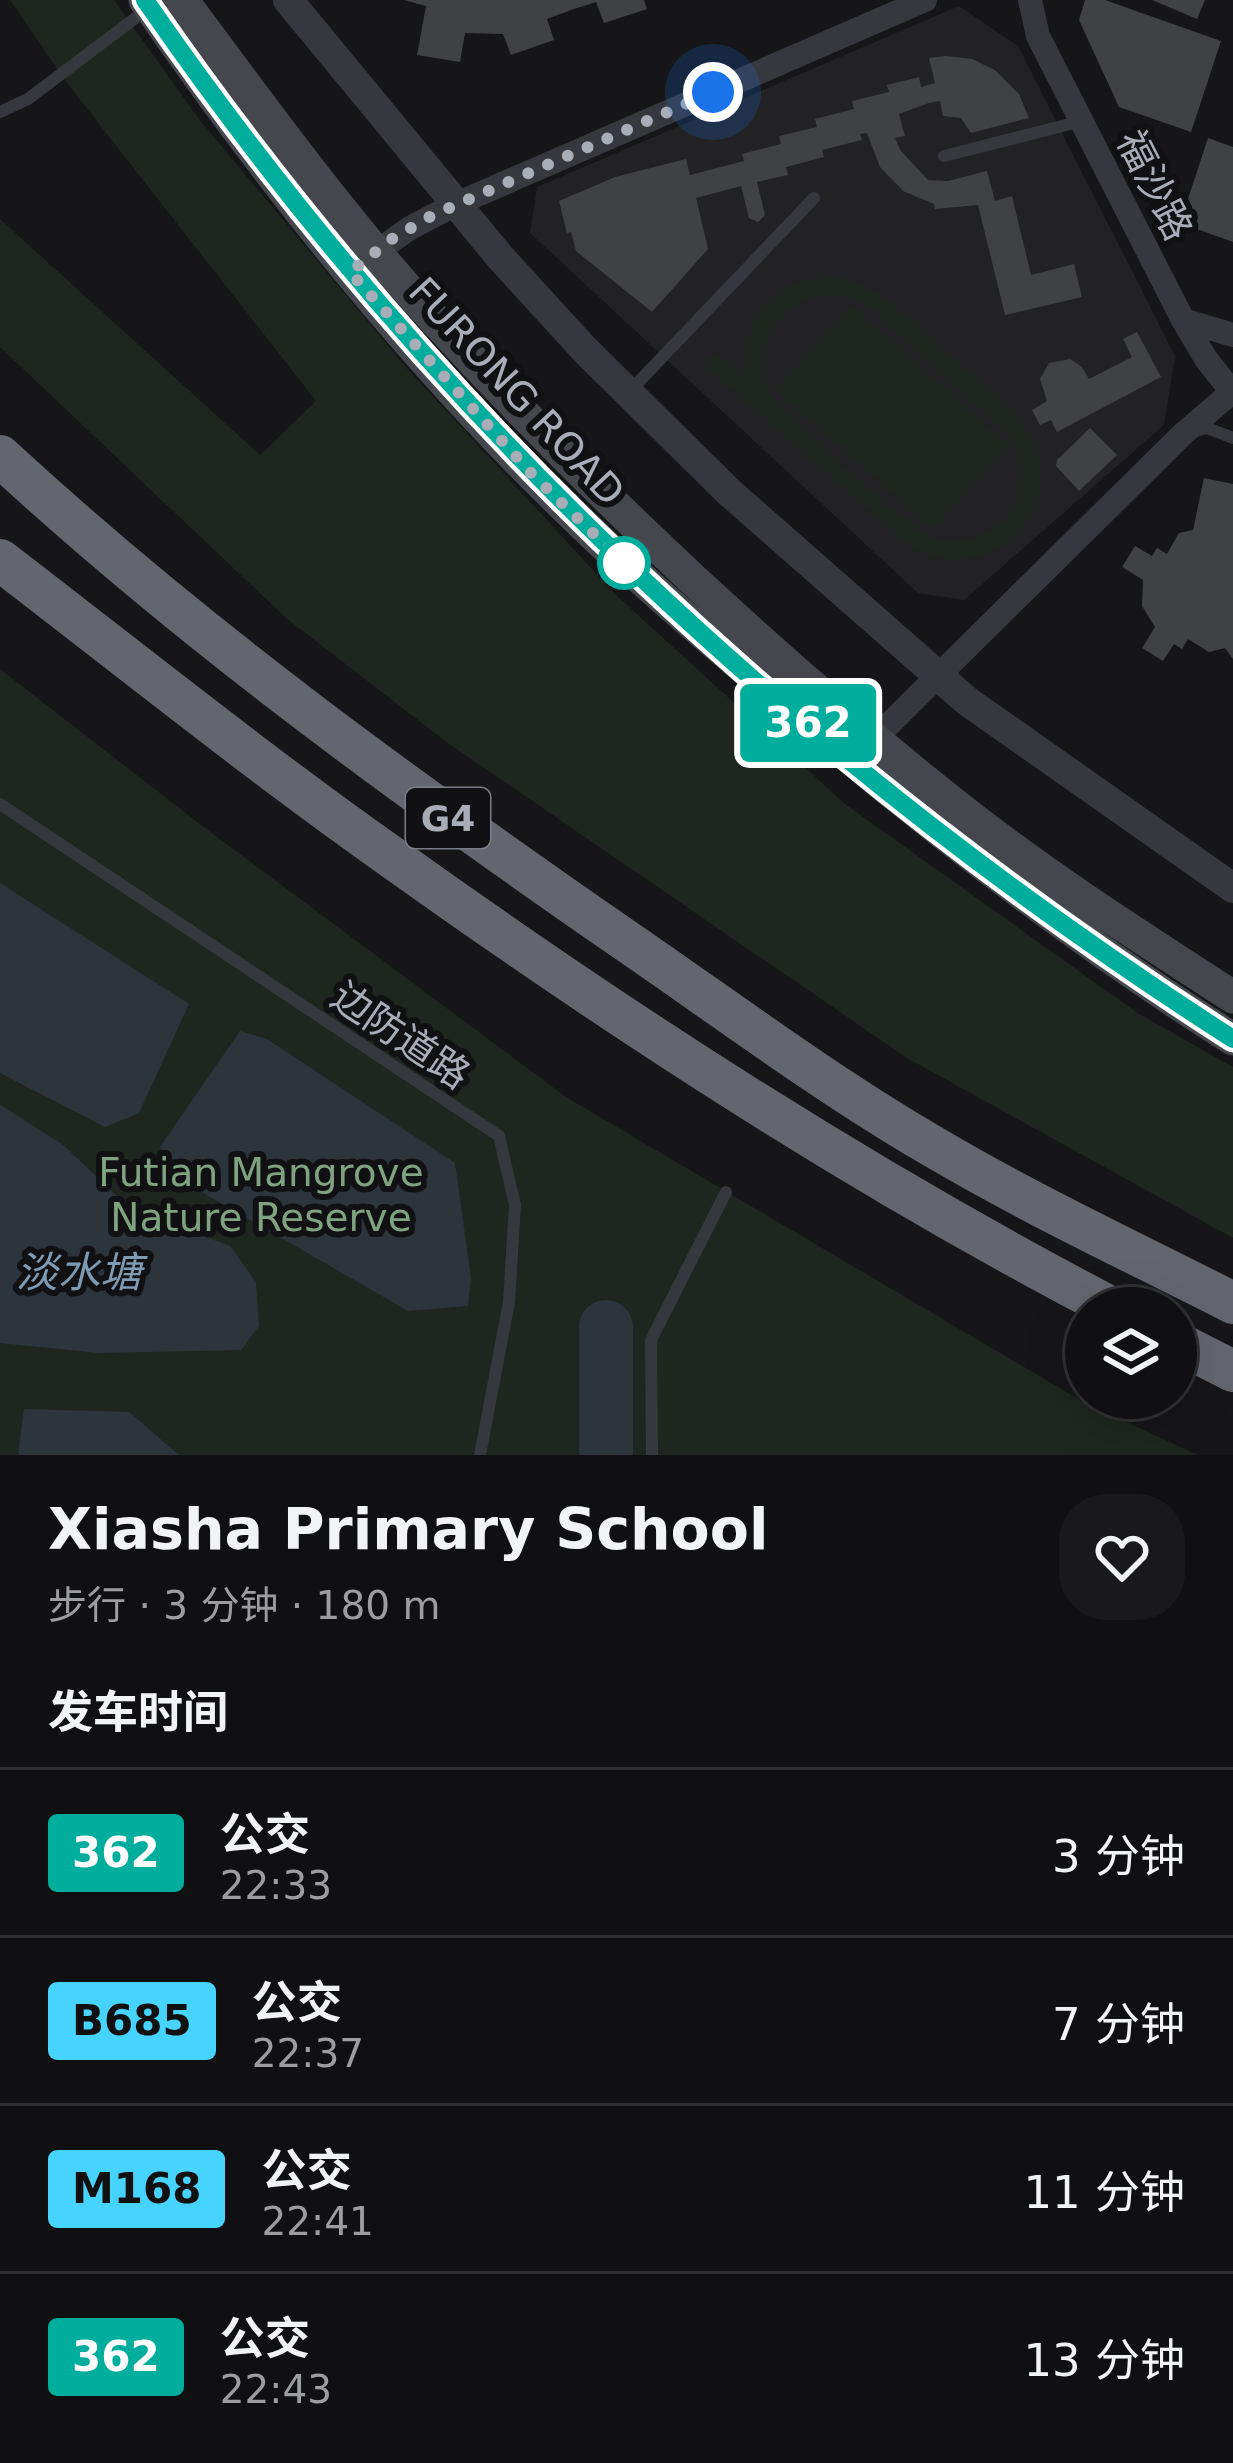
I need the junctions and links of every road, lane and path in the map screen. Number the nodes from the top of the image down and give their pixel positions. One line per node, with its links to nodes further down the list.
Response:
1 (288, 0): 9 (street)
2 (925, 0): 9 (street)
3 (1030, 0): 6 (street, 福沙路)
4 (159, 2): 5 (lane); 10 (main road, FURONG ROAD)
5 (0, 112)
6 (1083, 121): 7 (lane); 11 (street, 福沙路)
7 (944, 156)
8 (814, 198): 14 (lane)
9 (454, 205): 10 (street); 14 (street)
10 (363, 262): 20 (main road, FURONG ROAD)
11 (1183, 320): 12 (street); 13 (street, 福沙路)
12 (1233, 334)
13 (1233, 392): 15 (street)
14 (628, 393): 19 (street)
15 (1184, 433): 16 (lane); 19 (street)
16 (1233, 439)
17 (0, 452): 27 (highway, G4)
18 (0, 560): 26 (highway, G4)
19 (935, 676): 20 (street); 22 (street)
20 (864, 750): 23 (main road, FURONG ROAD); 24 (main road, FURONG ROAD)
21 (0, 805): 30 (lane, 边防道路)
22 (1233, 888)
23 (1233, 997)
24 (1233, 1039)
25 (726, 1192): 31 (lane)
26 (1072, 1287)
27 (1233, 1303)
28 (1197, 1353): 29 (highway)
29 (1233, 1371)
30 (479, 1455)
31 (652, 1455)

